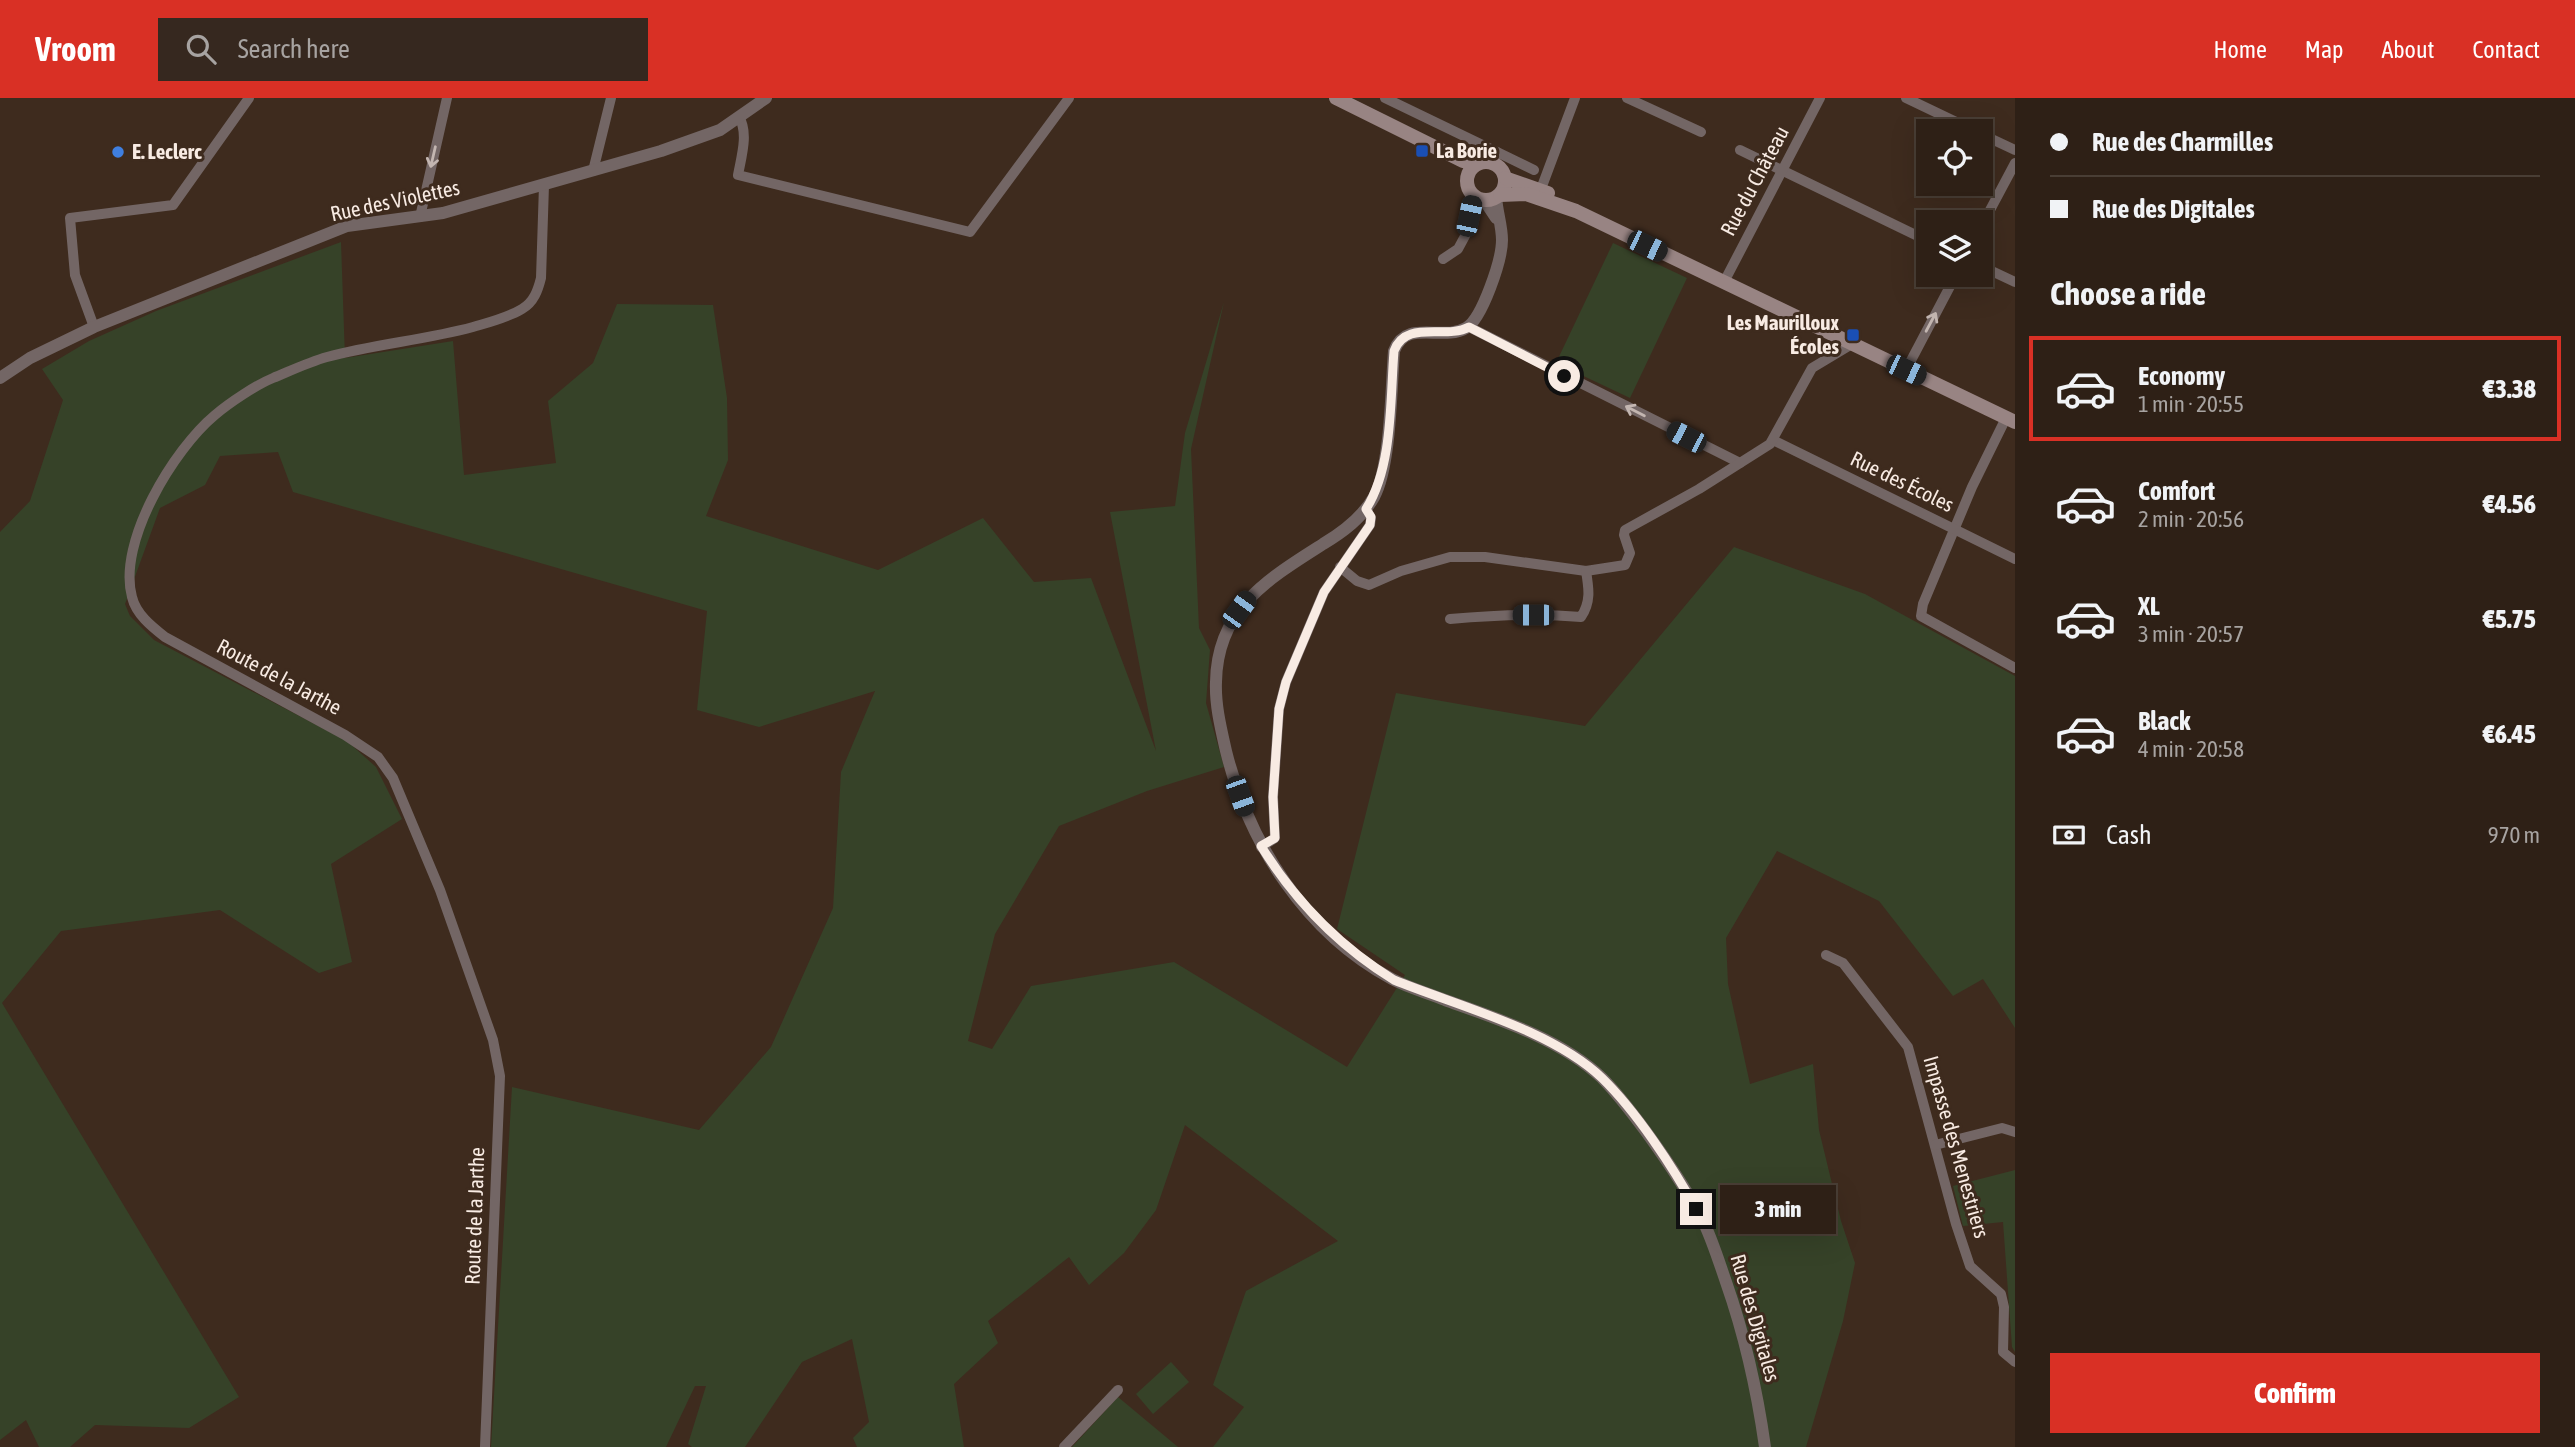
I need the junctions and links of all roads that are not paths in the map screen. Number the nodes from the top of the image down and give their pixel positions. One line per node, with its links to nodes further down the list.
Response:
1 (249, 98): 37 (street)
2 (447, 98): 30 (street, one-way to 30)
3 (611, 98): 23 (street)
4 (766, 98): 12 (street, Rue des Violettes)
5 (1069, 98): 12 (street)
6 (1336, 98): 20 (main road)
7 (1385, 98): 18 (street)
8 (1575, 98): 26 (street)
9 (1627, 98): 14 (street)
10 (1820, 98): 22 (street, Rue du Château)
11 (1906, 98): 13 (street)
12 (739, 117): 23 (street, Rue des Violettes)
13 (1950, 119)
14 (1701, 132)
15 (1993, 140): 17 (street)
16 (1740, 150): 22 (street)
17 (2015, 150)
18 (1495, 157): 20 (main road); 21 (street); 24 (main road)
19 (2015, 163): 28 (street)
20 (1471, 170): 27 (main road)
21 (1534, 170)
22 (1783, 170): 31 (street); 34 (street, Rue du Château)
23 (593, 171): 25 (street, Rue des Violettes)
24 (1505, 178): 26 (main road); 27 (main road)
25 (544, 185): 30 (street, Rue des Violettes); 58 (street, Route de la Jarthe)
26 (1534, 187): 27 (street); 29 (main road)
27 (1494, 196): 29 (main road); 32 (street); 38 (street)
28 (1990, 210)
29 (1576, 211): 34 (main road)
30 (420, 217): 37 (street, Rue des Violettes)
31 (1916, 234)
32 (1443, 259)
33 (1993, 272): 35 (street)
34 (1724, 282): 39 (main road)
35 (2015, 282)
36 (1950, 287): 40 (street, one-way to 36)
37 (94, 327): 41 (street, Rue des Violettes)
38 (1469, 327): 44 (street, one-way to 38); 45 (street, Rue des Digitales)
39 (1852, 344): 40 (main road); 43 (street)
40 (1906, 370): 42 (main road)
41 (0, 378)
42 (2010, 420): 46 (street)
43 (1773, 440): 44 (street); 46 (street, Rue des Écoles)
44 (1740, 463): 49 (street)
45 (1366, 509): 48 (street); 52 (street, Rue des Digitales)
46 (1953, 529): 47 (street, Rue des Écoles); 51 (street)
47 (2015, 559)
48 (1340, 567): 49 (street); 52 (street)
49 (1586, 571): 50 (street)
50 (1450, 619)
51 (2015, 668)
52 (1261, 846): 60 (street, Rue des Digitales)
53 (1826, 955): 55 (street, Impasse des Menestriers)
54 (2015, 1132): 55 (street)
55 (1935, 1145): 56 (street, Impasse des Menestriers)
56 (2015, 1362)
57 (1118, 1390): 59 (street)
58 (485, 1447)
59 (1064, 1447)
60 (1765, 1447)

